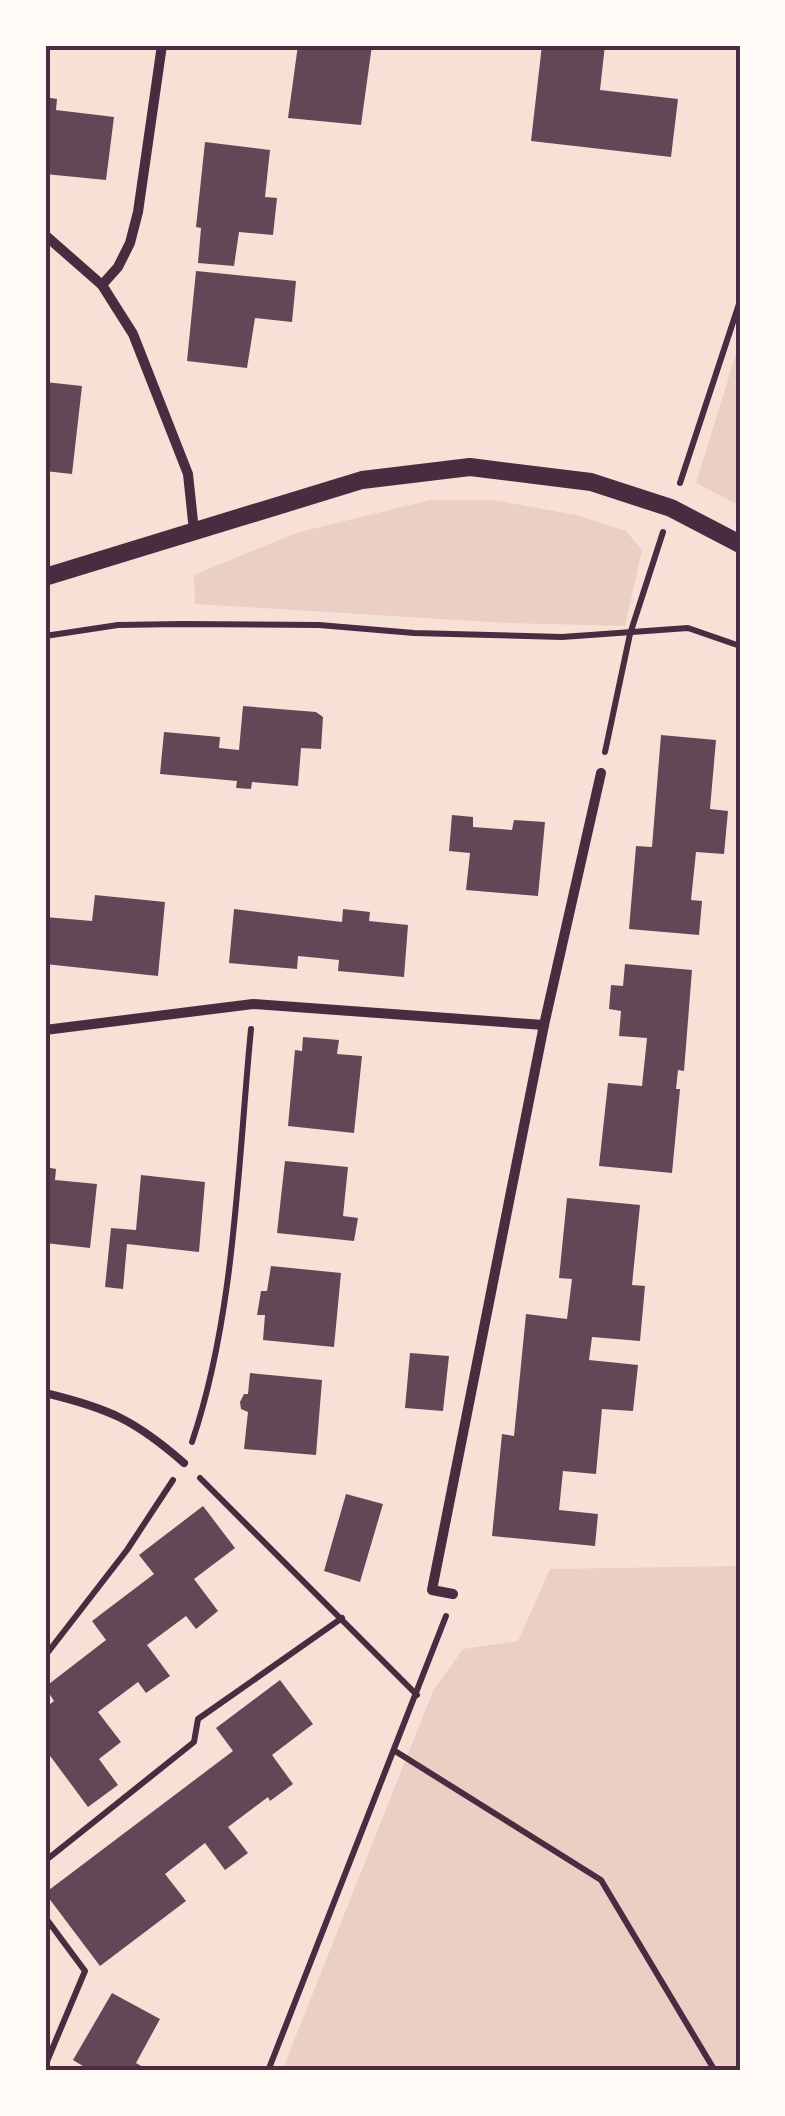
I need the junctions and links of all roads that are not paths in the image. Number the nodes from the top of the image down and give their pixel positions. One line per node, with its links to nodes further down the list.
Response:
1 (162, 45): 3 (street)
2 (45, 235): 3 (street)
3 (102, 285): 4 (street)
4 (194, 531): 5 (street); 6 (street)
5 (740, 544)
6 (45, 577)
7 (601, 773): 8 (street)
8 (544, 1026): 9 (street); 12 (street)
9 (45, 1030)
10 (45, 1392): 11 (lane)
11 (184, 1463)
12 (453, 1594)

